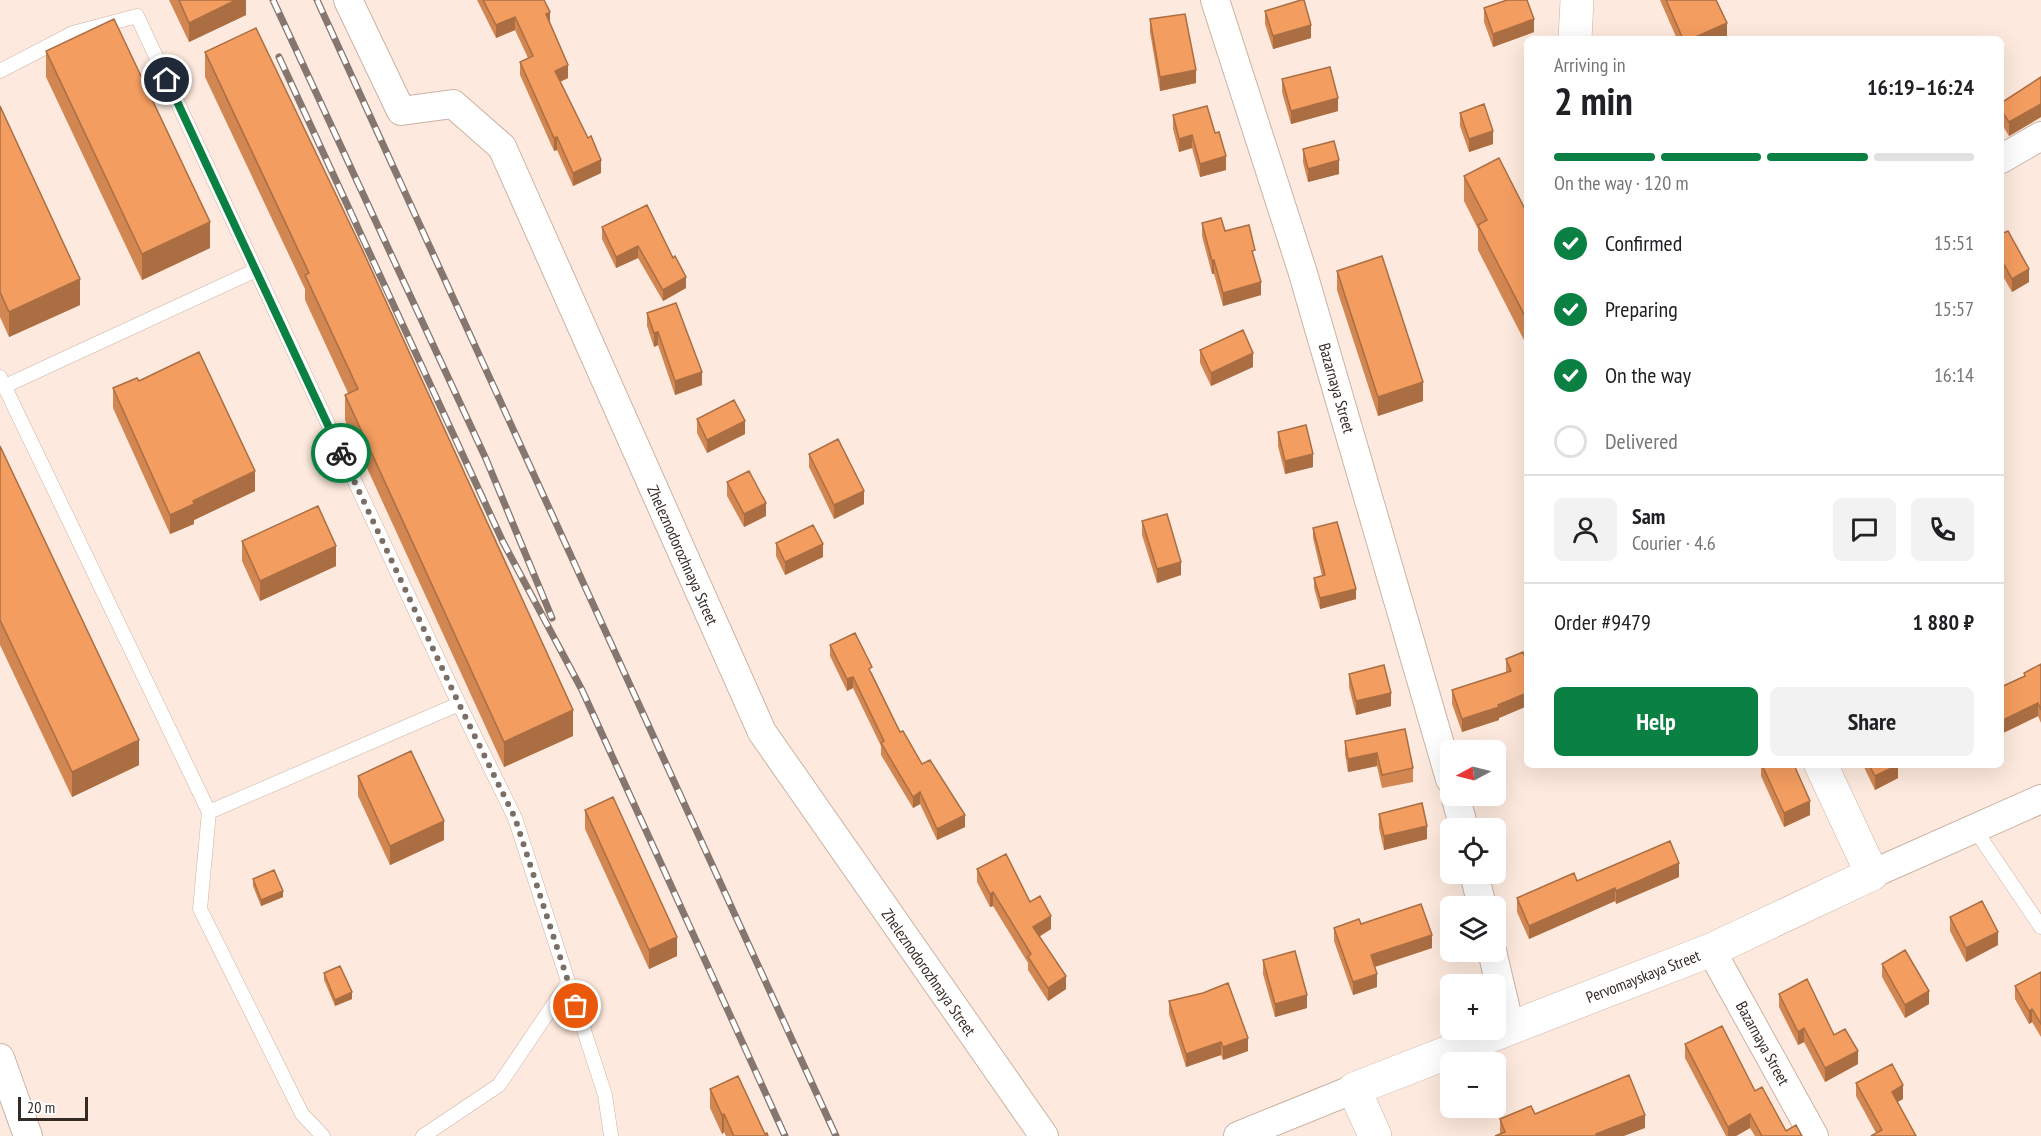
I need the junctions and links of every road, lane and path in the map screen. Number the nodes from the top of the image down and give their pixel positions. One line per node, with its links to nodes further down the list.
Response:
1 (348, 0): 28 (street, Zheleznodorozhnaya Street)
2 (1215, 0): 11 (street, Bazarnaya Street)
3 (1576, 0): 4 (street)
4 (1575, 36)
5 (0, 71): 8 (lane)
6 (2041, 136): 7 (street)
7 (2004, 157)
8 (256, 270): 9 (lane); 10 (lane)
9 (2, 382): 14 (lane)
10 (459, 704): 14 (lane); 20 (lane)
11 (1440, 745)
12 (1822, 768): 16 (street)
13 (2041, 799): 15 (street, Pervomayskaya Street)
14 (209, 812): 25 (lane)
15 (1974, 828): 16 (street, Pervomayskaya Street); 17 (lane)
16 (1872, 874): 18 (street, Pervomayskaya Street)
17 (2041, 927)
18 (1711, 950): 21 (street, Pervomayskaya Street); 31 (street, Bazarnaya Street)
19 (1495, 962): 21 (street)
20 (568, 983): 26 (lane); 27 (lane)
21 (1510, 1027): 23 (street, Pervomayskaya Street)
22 (0, 1058): 24 (street)
23 (1354, 1089): 29 (street, Pervomayskaya Street); 30 (street)
24 (28, 1136)
25 (322, 1136)
26 (423, 1136)
27 (611, 1136)
28 (1044, 1136)
29 (1238, 1136)
30 (1375, 1136)
31 (1814, 1136)

